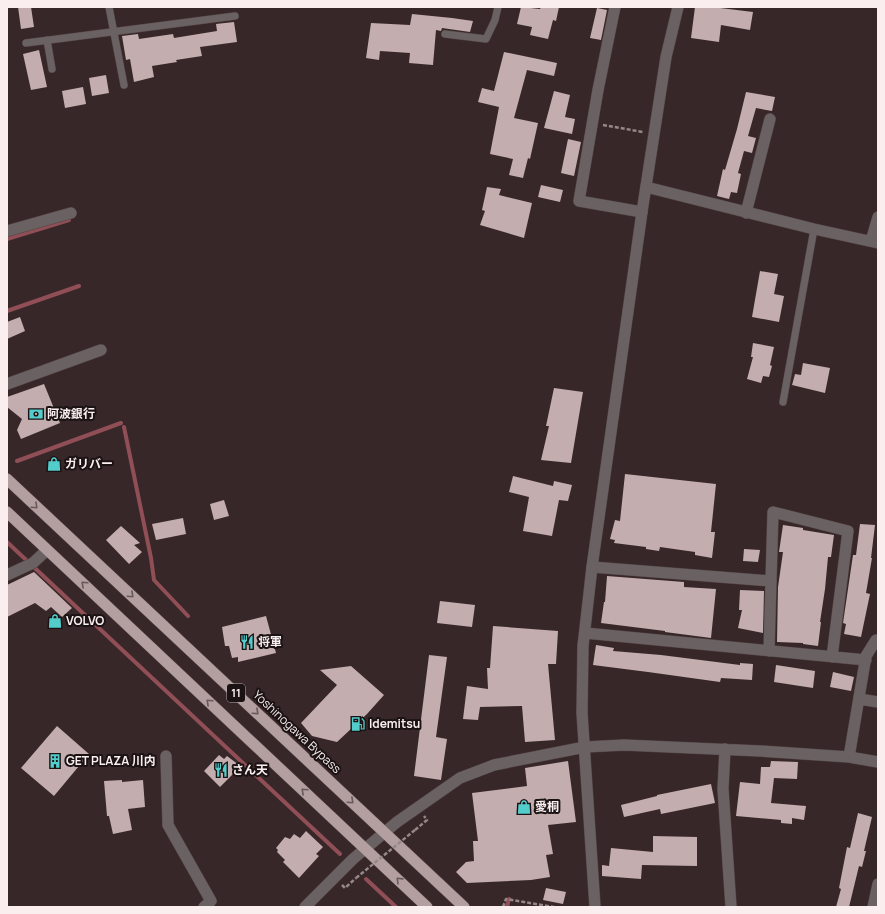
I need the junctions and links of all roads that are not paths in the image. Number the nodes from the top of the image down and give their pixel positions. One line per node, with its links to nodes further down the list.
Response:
1 (109, 7): 6 (lane)
2 (498, 7): 7 (lane)
3 (615, 7): 14 (street)
4 (678, 7): 13 (street)
5 (235, 16): 6 (lane)
6 (115, 31): 8 (lane); 11 (lane)
7 (445, 34)
8 (47, 40): 9 (lane); 10 (lane)
9 (26, 43)
10 (52, 69)
11 (124, 85)
12 (770, 119): 16 (street)
13 (646, 187): 14 (street); 16 (street)
14 (642, 212): 27 (street)
15 (71, 213): 19 (street)
16 (746, 213): 18 (street)
17 (878, 217): 20 (street)
18 (814, 229): 20 (street); 23 (lane)
19 (7, 231)
20 (874, 242)
21 (101, 350): 22 (street)
22 (7, 384)
23 (783, 402)
24 (7, 479): 42 (highway, Yoshinogawa Bypass / 11, one-way to 42)
25 (7, 512): 26 (highway, 11)
26 (47, 550): 28 (street); 43 (highway, 11, one-way to 26)
27 (592, 567): 29 (street); 30 (street)
28 (7, 575)
29 (771, 582): 32 (street); 33 (street)
30 (585, 633): 32 (street); 37 (street)
31 (878, 640): 34 (street)
32 (769, 651): 33 (street)
33 (832, 657): 34 (street)
34 (866, 660): 35 (street)
35 (859, 699): 36 (street); 40 (street)
36 (878, 702)
37 (585, 747): 38 (street); 42 (street); 49 (street)
38 (725, 750): 40 (street); 50 (street)
39 (166, 756): 45 (street)
40 (849, 757): 41 (street)
41 (878, 762)
42 (385, 832): 43 (street); 48 (highway, Yoshinogawa Bypass / 11)
43 (366, 849): 46 (street); 47 (highway, 11, one-way to 43)
44 (878, 884): 51 (street)
45 (204, 907)
46 (305, 907)
47 (427, 907)
48 (464, 907)
49 (595, 907)
50 (731, 907)
51 (873, 907)

